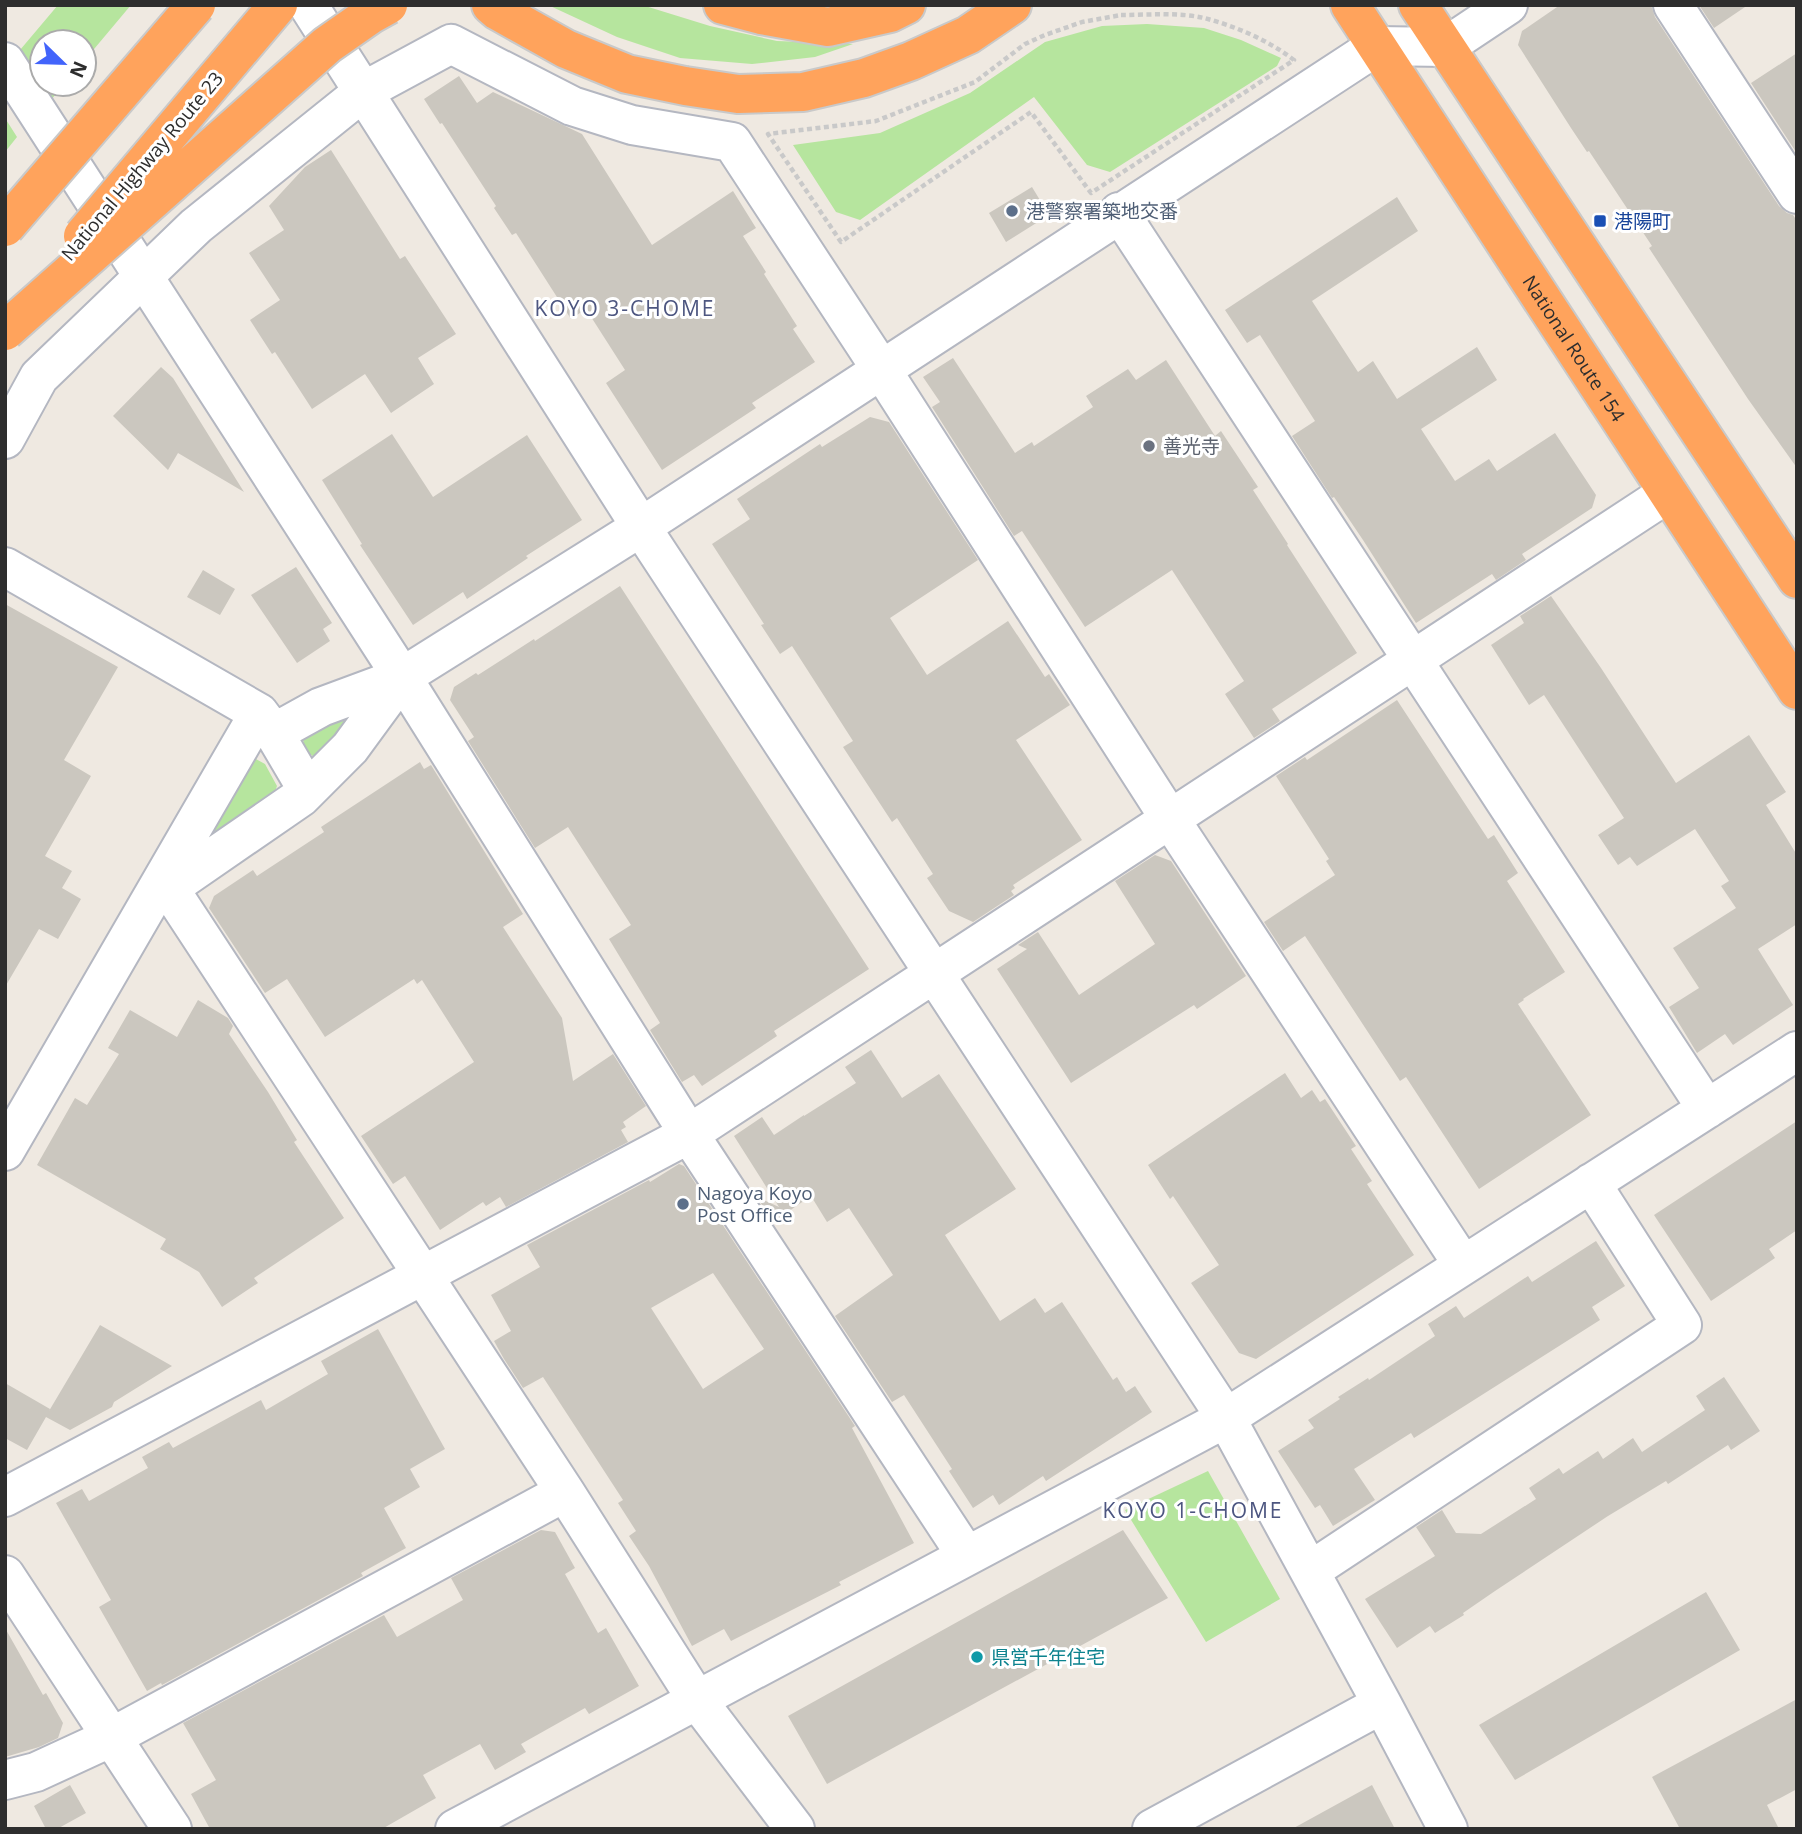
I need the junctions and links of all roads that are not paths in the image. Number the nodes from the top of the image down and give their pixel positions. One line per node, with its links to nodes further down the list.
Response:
1 (196, 5): 19 (highway, bridge)
2 (278, 5): 21 (highway, National Highway Route 23, bridge)
3 (307, 5): 16 (street)
4 (388, 5): 21 (highway, bridge)
5 (491, 5): 7 (highway)
6 (723, 5): 12 (highway)
7 (1012, 5)
8 (1350, 5): 13 (highway, National Route 154)
9 (1418, 5): 14 (highway)
10 (1508, 5): 14 (street)
11 (1673, 5): 17 (street)
12 (898, 9)
13 (1377, 46): 14 (street); 18 (street); 24 (highway, National Route 154)
14 (1444, 47): 27 (highway)
15 (5, 62): 20 (street)
16 (364, 91): 20 (street); 22 (street); 25 (street)
17 (1797, 194)
18 (1119, 212): 22 (street); 28 (street)
19 (5, 227)
20 (144, 277): 23 (street); 29 (street)
21 (5, 328)
22 (881, 369): 25 (street); 33 (street)
23 (5, 439)
24 (1668, 493): 28 (street); 30 (highway, National Route 154)
25 (641, 527): 29 (street); 35 (street)
26 (5, 567): 31 (street)
27 (1797, 579)
28 (1412, 660): 33 (street); 37 (street)
29 (402, 677): 31 (street); 32 (street); 38 (street)
30 (1797, 690)
31 (267, 723): 32 (street); 34 (street)
32 (307, 789): 34 (street)
33 (1170, 819): 35 (street); 41 (street)
34 (166, 884): 39 (street); 42 (street)
35 (934, 974): 38 (street); 43 (street)
36 (1797, 1051): 37 (street)
37 (1707, 1109): 40 (street)
38 (689, 1134): 42 (street); 46 (street)
39 (8, 1140)
40 (1591, 1183): 41 (street); 47 (street)
41 (1463, 1265): 43 (street)
42 (422, 1276): 44 (street); 45 (street)
43 (1226, 1418): 46 (street); 47 (street)
44 (565, 1492): 49 (street); 51 (street)
45 (5, 1497)
46 (966, 1555): 49 (street)
47 (1310, 1571): 50 (street)
48 (5, 1575): 51 (street)
49 (697, 1700): 54 (street); 55 (street)
50 (1382, 1704): 56 (street); 57 (street)
51 (112, 1737): 52 (street); 53 (street)
52 (5, 1780)
53 (172, 1829)
54 (455, 1829)
55 (794, 1829)
56 (1152, 1829)
57 (1448, 1829)

